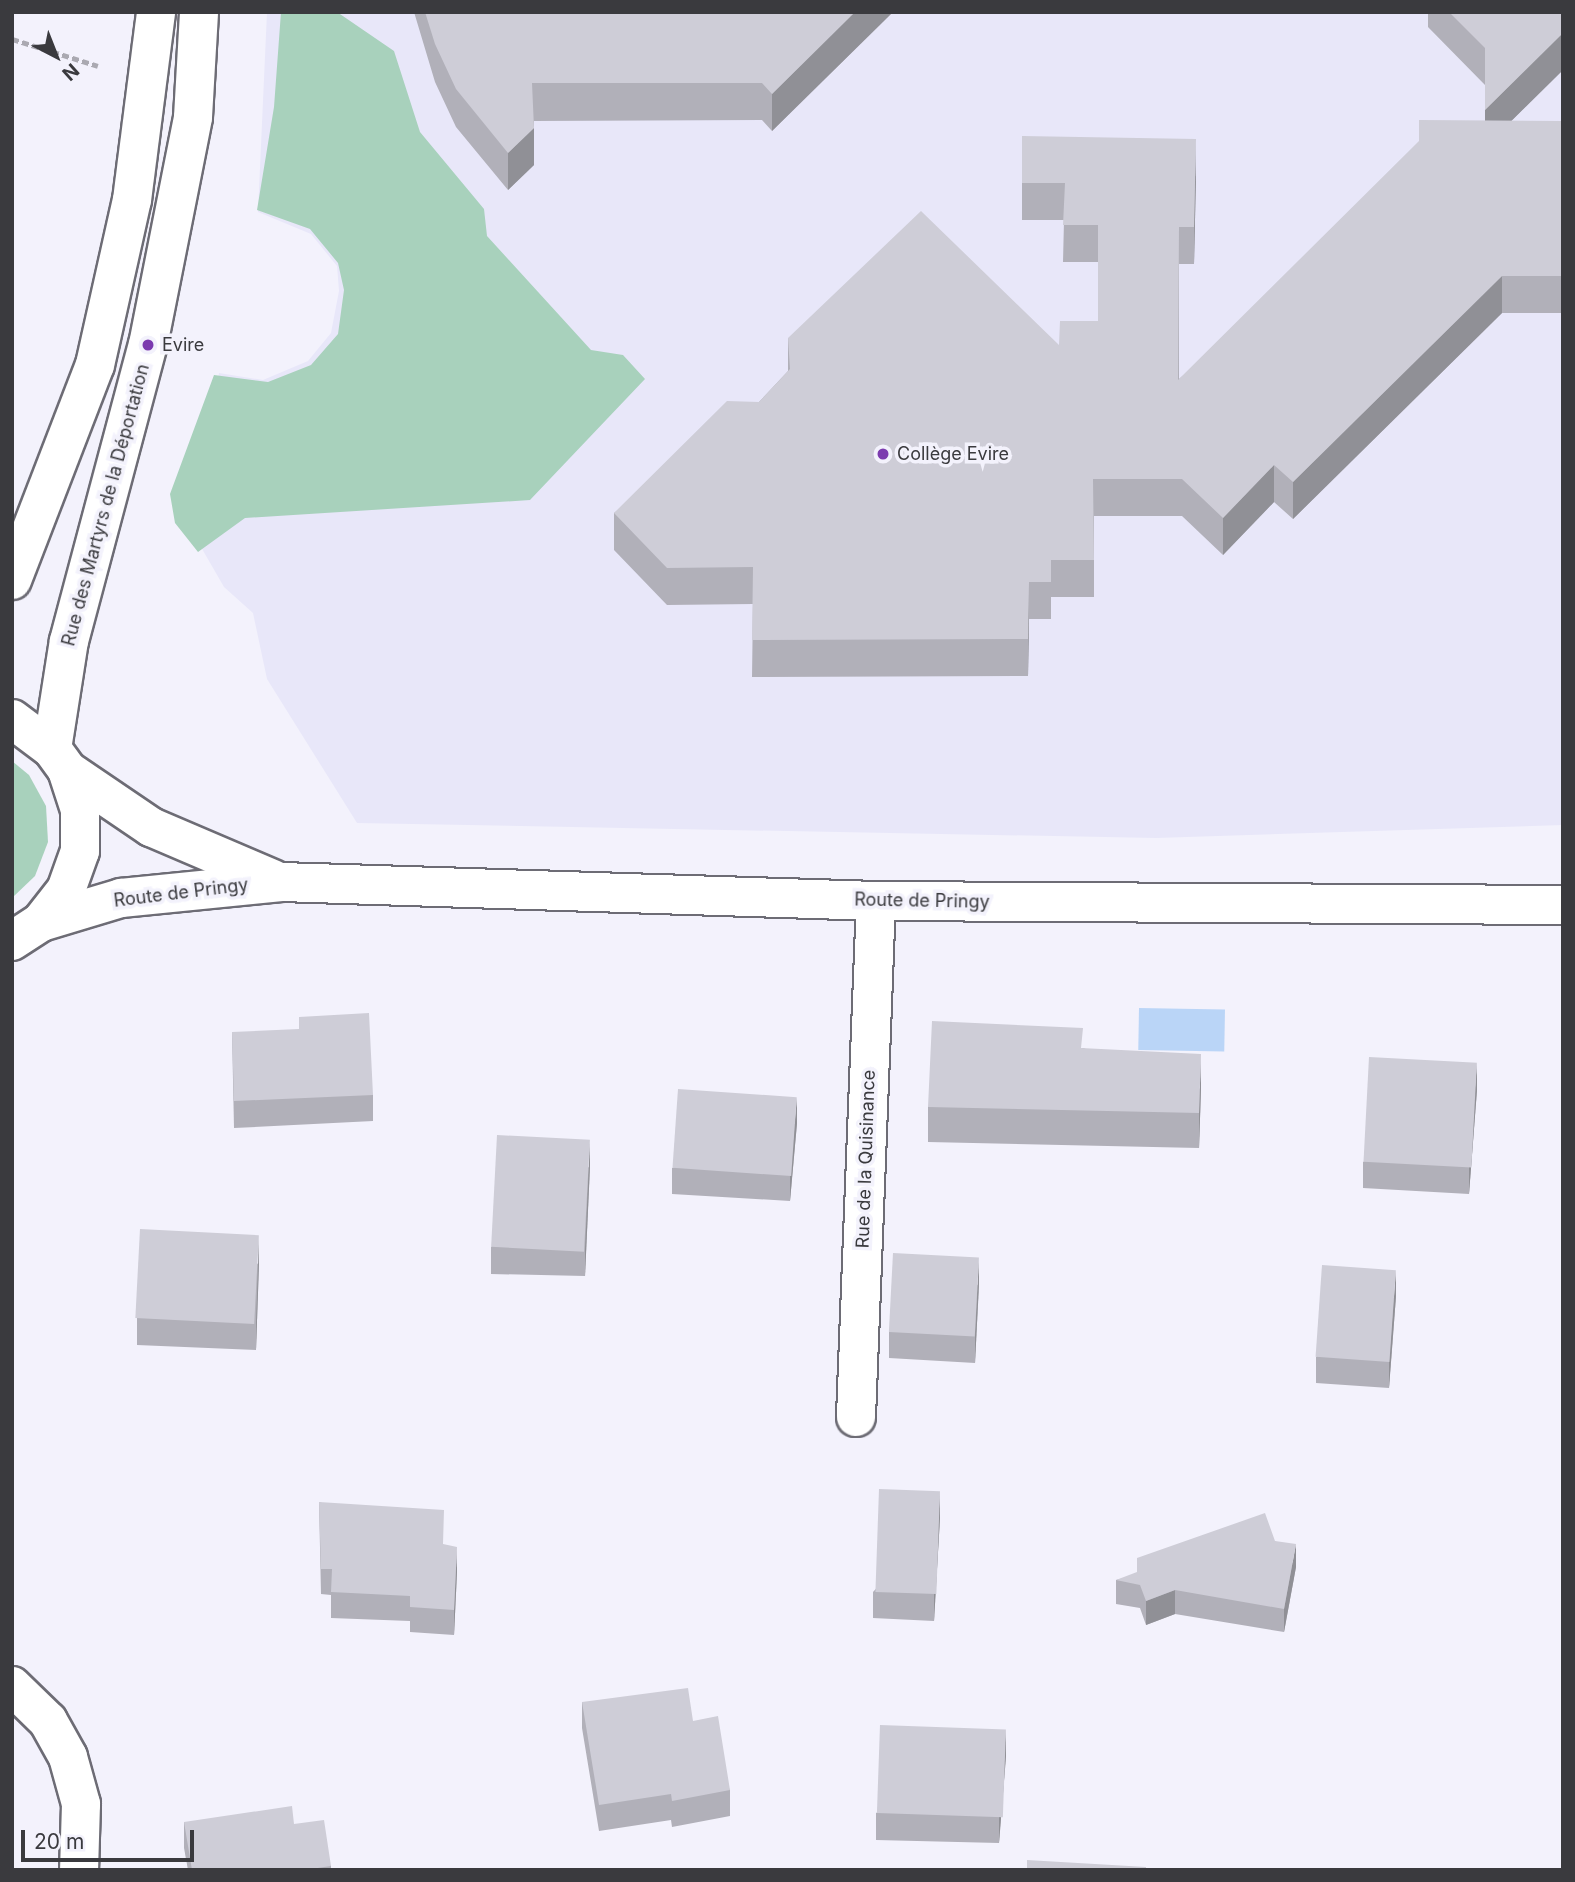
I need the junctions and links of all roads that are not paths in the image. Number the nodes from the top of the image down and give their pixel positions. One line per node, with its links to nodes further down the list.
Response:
1 (156, 12): 3 (street)
2 (199, 12): 5 (street, Rue des Martyrs de la Déportation)
3 (12, 580)
4 (12, 719): 5 (street, Route de Pringy)
5 (60, 760): 6 (street, Route de Pringy); 9 (street)
6 (281, 882): 7 (street, Route de Pringy); 9 (street, Route de Pringy)
7 (876, 901): 8 (street, Route de Pringy); 10 (street, Rue de la Quisinance)
8 (1563, 905)
9 (20, 938)
10 (856, 1417)
11 (14, 1690): 12 (street)
12 (79, 1870)

